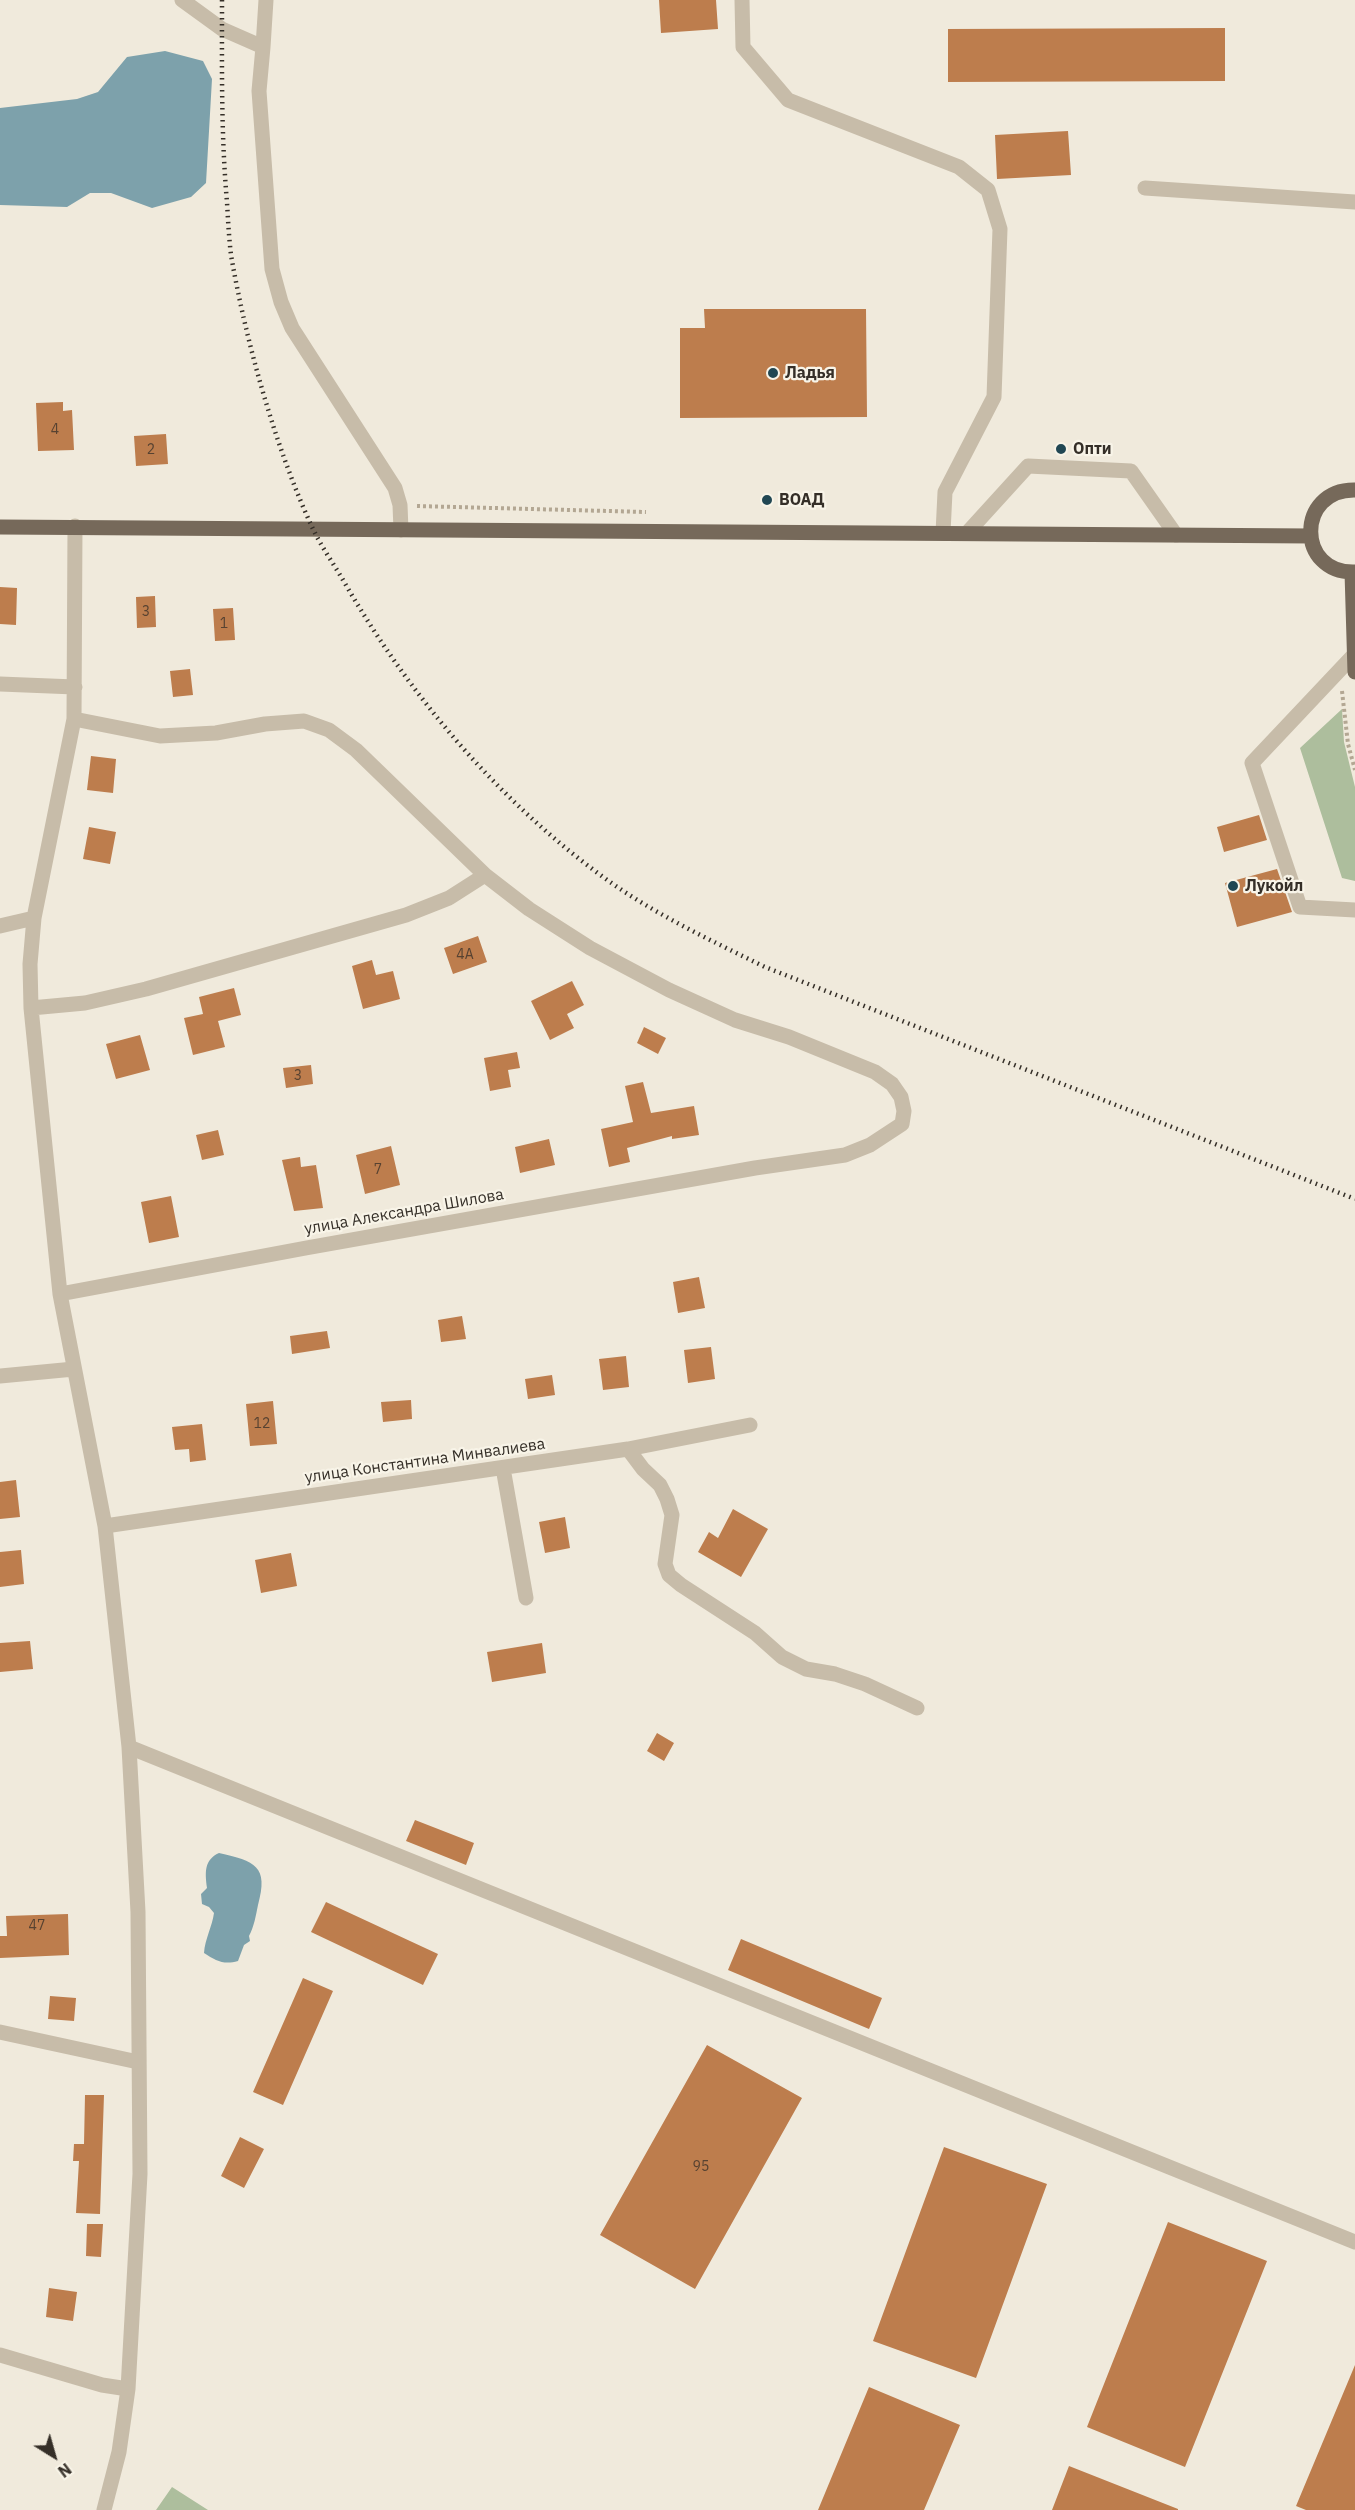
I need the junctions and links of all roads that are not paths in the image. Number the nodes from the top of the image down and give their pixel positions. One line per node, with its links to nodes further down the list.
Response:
1 (182, 0): 4 (street)
2 (267, 0): 4 (street)
3 (742, 0): 11 (street)
4 (263, 47): 10 (street)
5 (1145, 188): 6 (street)
6 (1355, 202)
7 (1355, 485): 14 (main road)
8 (75, 526): 9 (main road); 10 (main road); 18 (street)
9 (0, 527)
10 (401, 530): 11 (main road)
11 (943, 533): 12 (main road)
12 (967, 533): 13 (main road); 13 (street)
13 (1176, 535): 14 (main road)
14 (1311, 536): 15 (main road)
15 (1353, 572): 16 (main road)
16 (1347, 671): 21 (street)
17 (0, 684): 18 (street)
18 (75, 687): 19 (street)
19 (74, 719): 20 (street); 22 (street)
20 (485, 875): 24 (street); 25 (street, улица Александра Шилова)
21 (1355, 910)
22 (34, 918): 23 (street); 24 (street)
23 (0, 926)
24 (31, 1008): 25 (street)
25 (60, 1294): 26 (street)
26 (74, 1369): 27 (street); 31 (street)
27 (0, 1376)
28 (750, 1425): 29 (street, улица Константина Минвалиева)
29 (628, 1449): 30 (street, улица Константина Минвалиева); 33 (street)
30 (503, 1468): 31 (street, улица Константина Минвалиева); 32 (street)
31 (105, 1526): 34 (street)
32 (526, 1598)
33 (917, 1708)
34 (129, 1747): 36 (street); 37 (street)
35 (0, 2032): 36 (street)
36 (138, 2062): 39 (street)
37 (1355, 2242)
38 (0, 2355): 39 (street)
39 (128, 2389): 40 (street)
40 (104, 2510)

